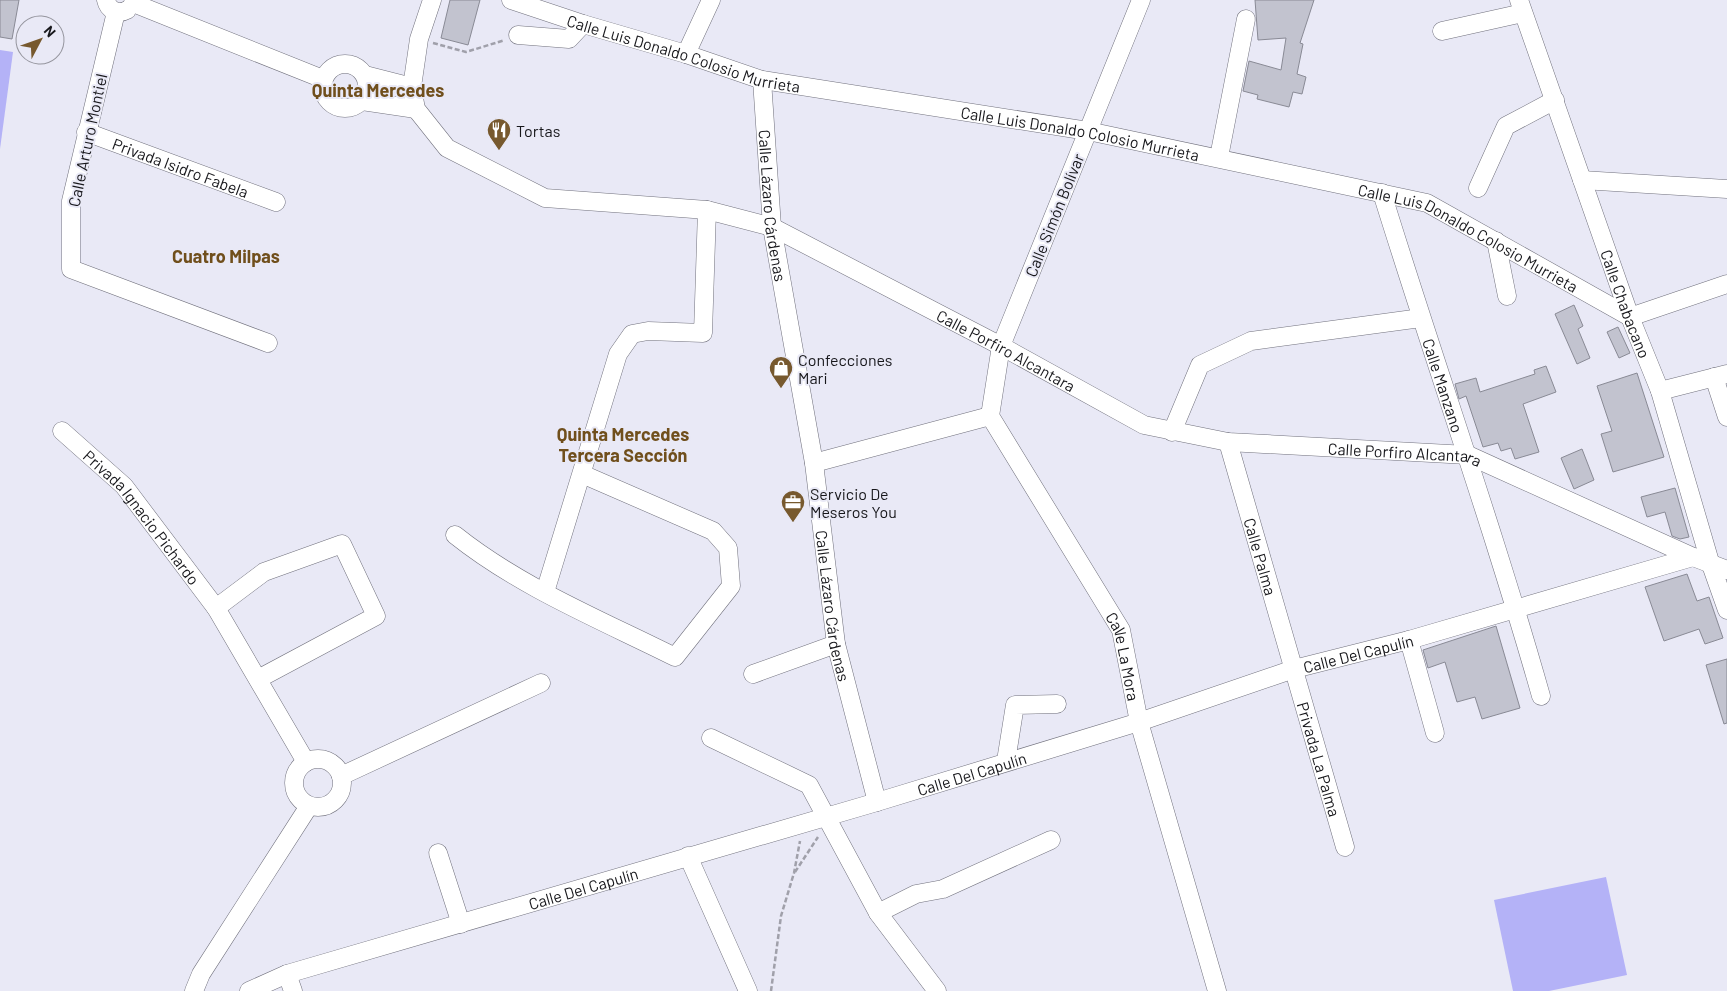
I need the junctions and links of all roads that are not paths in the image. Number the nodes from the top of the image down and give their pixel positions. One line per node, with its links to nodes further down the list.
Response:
1 (432, 0): 16 (street, Calle Porfiro Alcantara)
2 (511, 0): 9 (street, Calle Luis Donaldo Colosio Murrieta)
3 (711, 0): 12 (street)
4 (1141, 0): 20 (street, Calle Simón Bolívar)
5 (133, 1): 6 (street); 14 (street)
6 (111, 6): 21 (street, Calle Arturo Montiel)
7 (1521, 7): 10 (street); 17 (street, Calle Chabacano)
8 (1246, 19): 22 (street)
9 (583, 24): 11 (street); 12 (street, Calle Luis Donaldo Colosio Murrieta)
10 (1442, 31)
11 (518, 35)
12 (686, 54): 15 (street, Calle Luis Donaldo Colosio Murrieta)
13 (365, 75): 14 (street); 16 (street); 18 (street)
14 (323, 79): 18 (street)
15 (762, 80): 20 (street, Calle Luis Donaldo Colosio Murrieta); 29 (street, Calle Lázaro Cárdenas)
16 (412, 87): 19 (street, Calle Porfiro Alcantara)
17 (1555, 100): 23 (street, Calle Chabacano); 24 (street)
18 (362, 101): 19 (street)
19 (416, 110): 28 (street, Calle Porfiro Alcantara)
20 (1088, 130): 22 (street, Calle Luis Donaldo Colosio Murrieta); 36 (street, Calle Simón Bolívar)
21 (86, 132): 27 (street, Privada Isidro Fabela); 35 (street, Calle Arturo Montiel)
22 (1219, 157): 26 (street, Calle Luis Donaldo Colosio Murrieta)
23 (1582, 180): 25 (street); 33 (street, Calle Chabacano)
24 (1478, 188)
25 (1727, 189)
26 (1382, 193): 30 (street, Calle Luis Donaldo Colosio Murrieta); 34 (street, Calle Manzano)
27 (276, 202)
28 (708, 210): 29 (street, Calle Porfiro Alcantara); 46 (street)
29 (772, 227): 36 (street, Calle Porfiro Alcantara); 45 (street, Calle Lázaro Cárdenas)
30 (1496, 241): 32 (street); 33 (street, Calle Luis Donaldo Colosio Murrieta)
31 (1727, 284): 33 (street)
32 (1507, 296)
33 (1630, 317): 38 (street, Calle Chabacano)
34 (1421, 318): 42 (street); 44 (street, Calle Manzano)
35 (268, 342)
36 (1001, 346): 39 (street); 42 (street, Calle Porfiro Alcantara)
37 (1720, 376): 38 (street); 40 (street)
38 (1660, 391): 48 (street, Calle Chabacano)
39 (990, 416): 45 (street); 62 (street, Calle La Mora)
40 (1727, 417)
41 (62, 431): 51 (street, Privada Ignacio Pichardo)
42 (1172, 432): 43 (street, Calle Porfiro Alcantara)
43 (1228, 442): 44 (street, Calle Porfiro Alcantara); 56 (street, Calle Palma)
44 (1468, 456): 48 (street, Calle Porfiro Alcantara); 52 (street, Calle Manzano)
45 (814, 463): 55 (street, Calle Lázaro Cárdenas)
46 (582, 474): 50 (street); 50 (street)
47 (455, 536): 50 (street)
48 (1701, 560): 49 (street, Calle Porfiro Alcantara); 52 (street, Calle Del Capulín); 53 (street, Calle Chabacano)
49 (1727, 570)
50 (545, 592)
51 (216, 608): 58 (street, Privada Ignacio Pichardo); 58 (street)
52 (1516, 608): 54 (street, Calle Del Capulín); 60 (street, Calle Manzano)
53 (1727, 610)
54 (1409, 640): 56 (street, Calle Del Capulín); 63 (street)
55 (836, 644): 57 (street); 68 (street, Calle Lázaro Cárdenas)
56 (1294, 670): 62 (street, Calle Del Capulín); 72 (street, Privada La Palma)
57 (753, 674)
58 (258, 679): 66 (street, Privada Ignacio Pichardo)
59 (541, 683): 67 (street)
60 (1541, 696)
61 (1056, 704): 65 (street)
62 (1139, 722): 65 (street, Calle Del Capulín); 83 (street, Calle La Mora)
63 (1435, 733)
64 (711, 738): 70 (street)
65 (1006, 761): 68 (street, Calle Del Capulín)
66 (306, 762): 67 (street); 69 (street)
67 (341, 776): 69 (street)
68 (878, 802): 70 (street, Calle Del Capulín)
69 (309, 806): 78 (street)
70 (827, 820): 74 (street, Calle Del Capulín); 75 (street)
71 (1051, 840): 75 (street)
72 (1345, 847)
73 (438, 853): 76 (street)
74 (688, 856): 76 (street, Calle Del Capulín); 81 (street)
75 (878, 913): 82 (street)
76 (461, 924): 77 (street, Calle Del Capulín)
77 (287, 974): 79 (street, Calle Del Capulín); 80 (street)
78 (194, 991)
79 (250, 991)
80 (293, 991)
81 (748, 991)
82 (937, 991)
83 (1217, 991)

